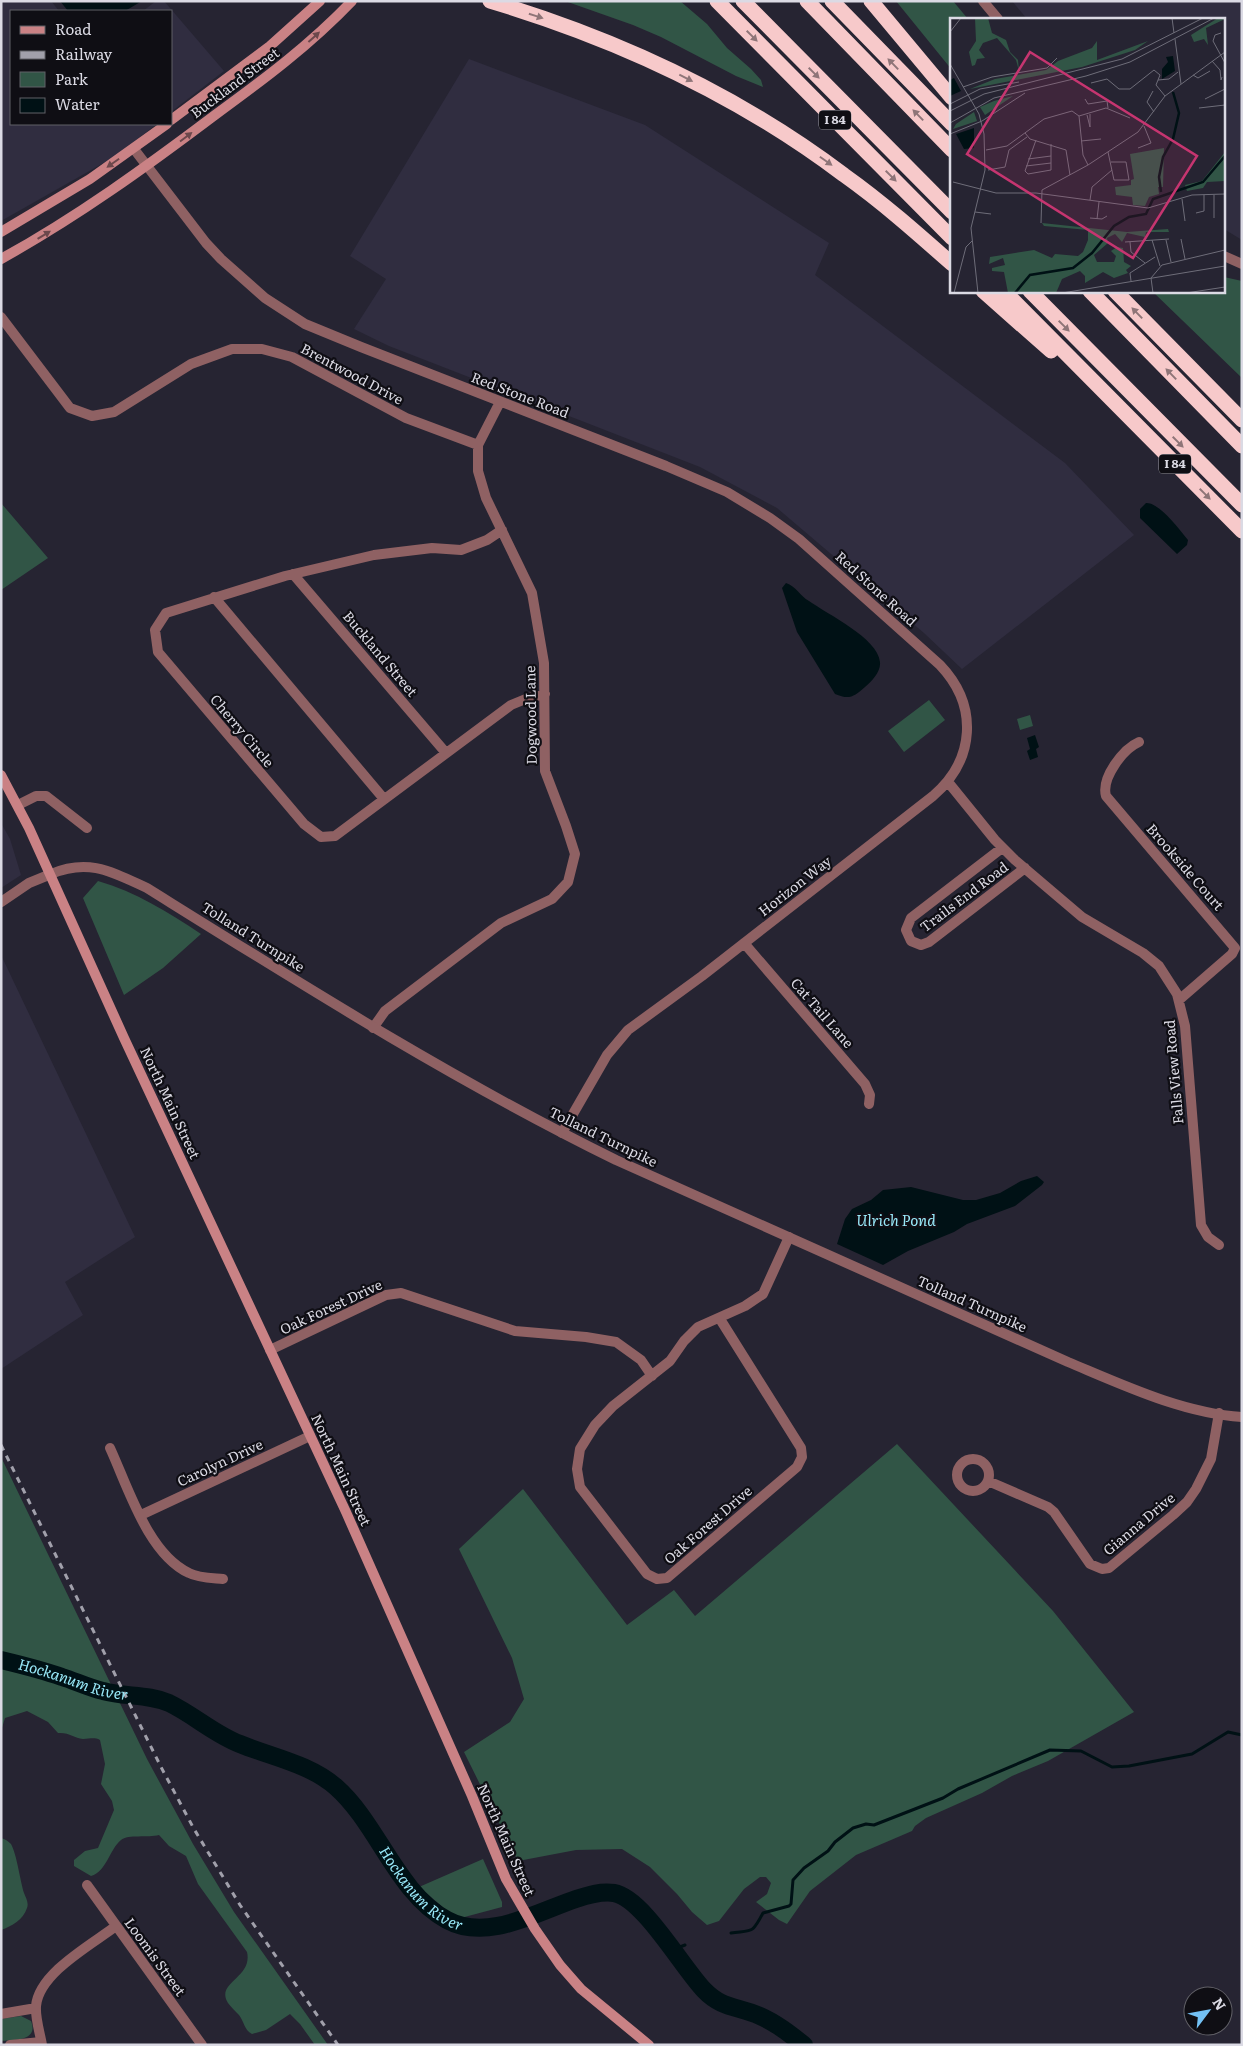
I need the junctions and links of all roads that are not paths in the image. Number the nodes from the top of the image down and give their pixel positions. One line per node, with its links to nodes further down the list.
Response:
1 (320, 1): 12 (main road, Buckland Street)
2 (352, 1): 17 (main road, Buckland Street, one-way to 2)
3 (490, 1): 23 (highway, one-way to 23)
4 (717, 1): 20 (highway, I 84, one-way to 20)
5 (743, 1): 18 (highway, one-way to 18)
6 (807, 1): 15 (highway, one-way to 6)
7 (832, 1): 13 (highway, one-way to 7)
8 (871, 1): 11 (highway)
9 (983, 1): 10 (street)
10 (997, 18)
11 (950, 96)
12 (172, 119)
13 (950, 122)
14 (165, 125): 16 (main road)
15 (950, 148)
16 (134, 149): 17 (street, Red Stone Road); 19 (main road, one-way to 19)
17 (147, 166): 22 (main road, Buckland Street, one-way to 17); 32 (street, Red Stone Road)
18 (950, 210)
19 (1, 232)
20 (950, 236)
21 (1226, 257): 24 (street)
22 (1, 259)
23 (950, 262)
24 (1242, 264)
25 (984, 292): 31 (highway)
26 (1005, 292): 31 (highway, I 84)
27 (1031, 292): 36 (highway, one-way to 36)
28 (1091, 292): 35 (highway, one-way to 28)
29 (1116, 292): 33 (highway, one-way to 29)
30 (1, 317): 34 (street, Brentwood Drive)
31 (1109, 397): 38 (highway, I 84, one-way to 38)
32 (500, 402): 34 (street, Dogwood Lane); 41 (street, Red Stone Road)
33 (1242, 420)
34 (478, 445): 37 (street, Dogwood Lane)
35 (1242, 446)
36 (1242, 505)
37 (502, 530): 39 (street, Cherry Circle); 42 (street, Dogwood Lane)
38 (1242, 531)
39 (293, 574): 40 (street, Cherry Circle); 44 (street, Buckland Street)
40 (214, 597): 47 (street); 47 (street, Cherry Circle)
41 (918, 646): 46 (street, Horizon Way)
42 (544, 694): 44 (street, Cherry Circle); 56 (street, Dogwood Lane)
43 (1139, 742): 55 (street, Brookside Court)
44 (446, 753): 47 (street, Cherry Circle)
45 (1, 775): 48 (main road)
46 (948, 782): 50 (street, Falls View Road); 54 (street, Horizon Way)
47 (384, 799)
48 (18, 805): 49 (street); 52 (main road)
49 (87, 828)
50 (1002, 848): 51 (street, Falls View Road); 51 (street, Trails End Road)
51 (1025, 868): 55 (street, Falls View Road)
52 (51, 874): 53 (street, Tolland Turnpike); 56 (street, Tolland Turnpike); 62 (main road, North Main Street)
53 (1, 902)
54 (744, 943): 57 (street, Cat Tail Lane); 58 (street, Horizon Way)
55 (1179, 1000): 60 (street, Falls View Road)
56 (373, 1028): 58 (street, Tolland Turnpike)
57 (869, 1104)
58 (562, 1133): 59 (street, Tolland Turnpike)
59 (789, 1238): 61 (street, Oak Forest Drive); 64 (street, Tolland Turnpike)
60 (1219, 1245)
61 (720, 1319): 63 (street, Oak Forest Drive); 63 (street, Oak Forest Drive)
62 (270, 1350): 63 (street, Oak Forest Drive); 66 (main road, North Main Street)
63 (652, 1376)
64 (1219, 1413): 65 (street, Tolland Turnpike); 68 (street, Gianna Drive)
65 (1242, 1417)
66 (310, 1436): 69 (street, Carolyn Drive); 78 (main road, North Main Street)
67 (110, 1448): 69 (street)
68 (988, 1481)
69 (140, 1516): 70 (street)
70 (223, 1579)
71 (87, 1885): 72 (street, Loomis Street)
72 (116, 1926): 73 (street); 77 (street, Loomis Street)
73 (36, 2008): 74 (street); 75 (street)
74 (1, 2014)
75 (42, 2043): 76 (street)
76 (10, 2045)
77 (202, 2045)
78 (649, 2045)

